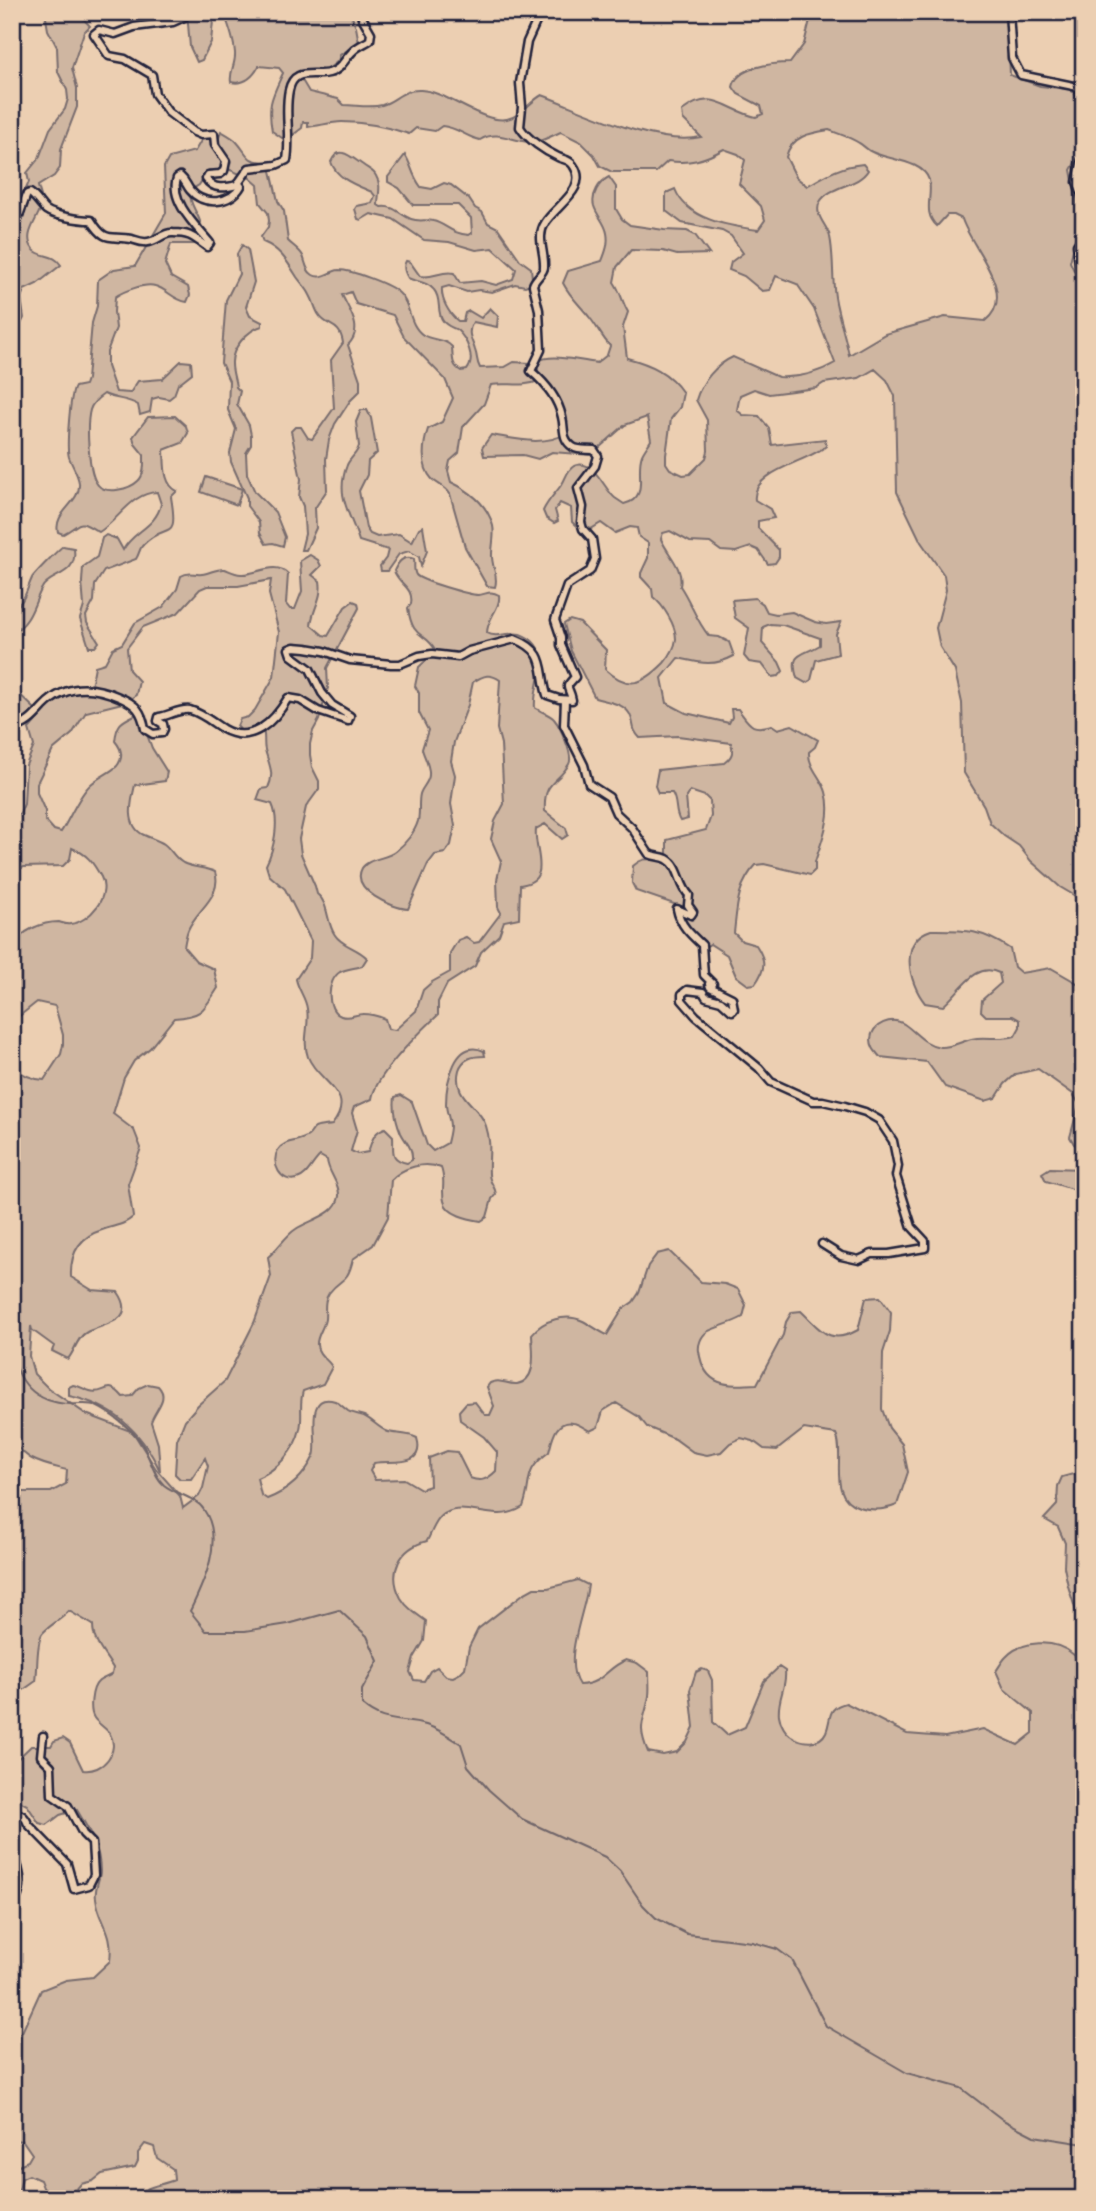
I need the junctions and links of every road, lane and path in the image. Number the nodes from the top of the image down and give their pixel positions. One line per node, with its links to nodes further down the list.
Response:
1 (186, 12): 7 (street)
2 (359, 12): 7 (street)
3 (535, 12): 12 (street)
4 (1009, 12): 5 (street)
5 (1084, 105)
6 (1084, 151): 8 (street)
7 (238, 183): 9 (street)
8 (1084, 201)
9 (12, 217)
10 (1084, 235): 11 (street)
11 (1084, 278)
12 (565, 700): 13 (street); 14 (street)
13 (12, 729)
14 (822, 1244)
15 (43, 1736): 16 (street)
16 (12, 1813)
17 (12, 1851): 18 (street)
18 (12, 1905)

